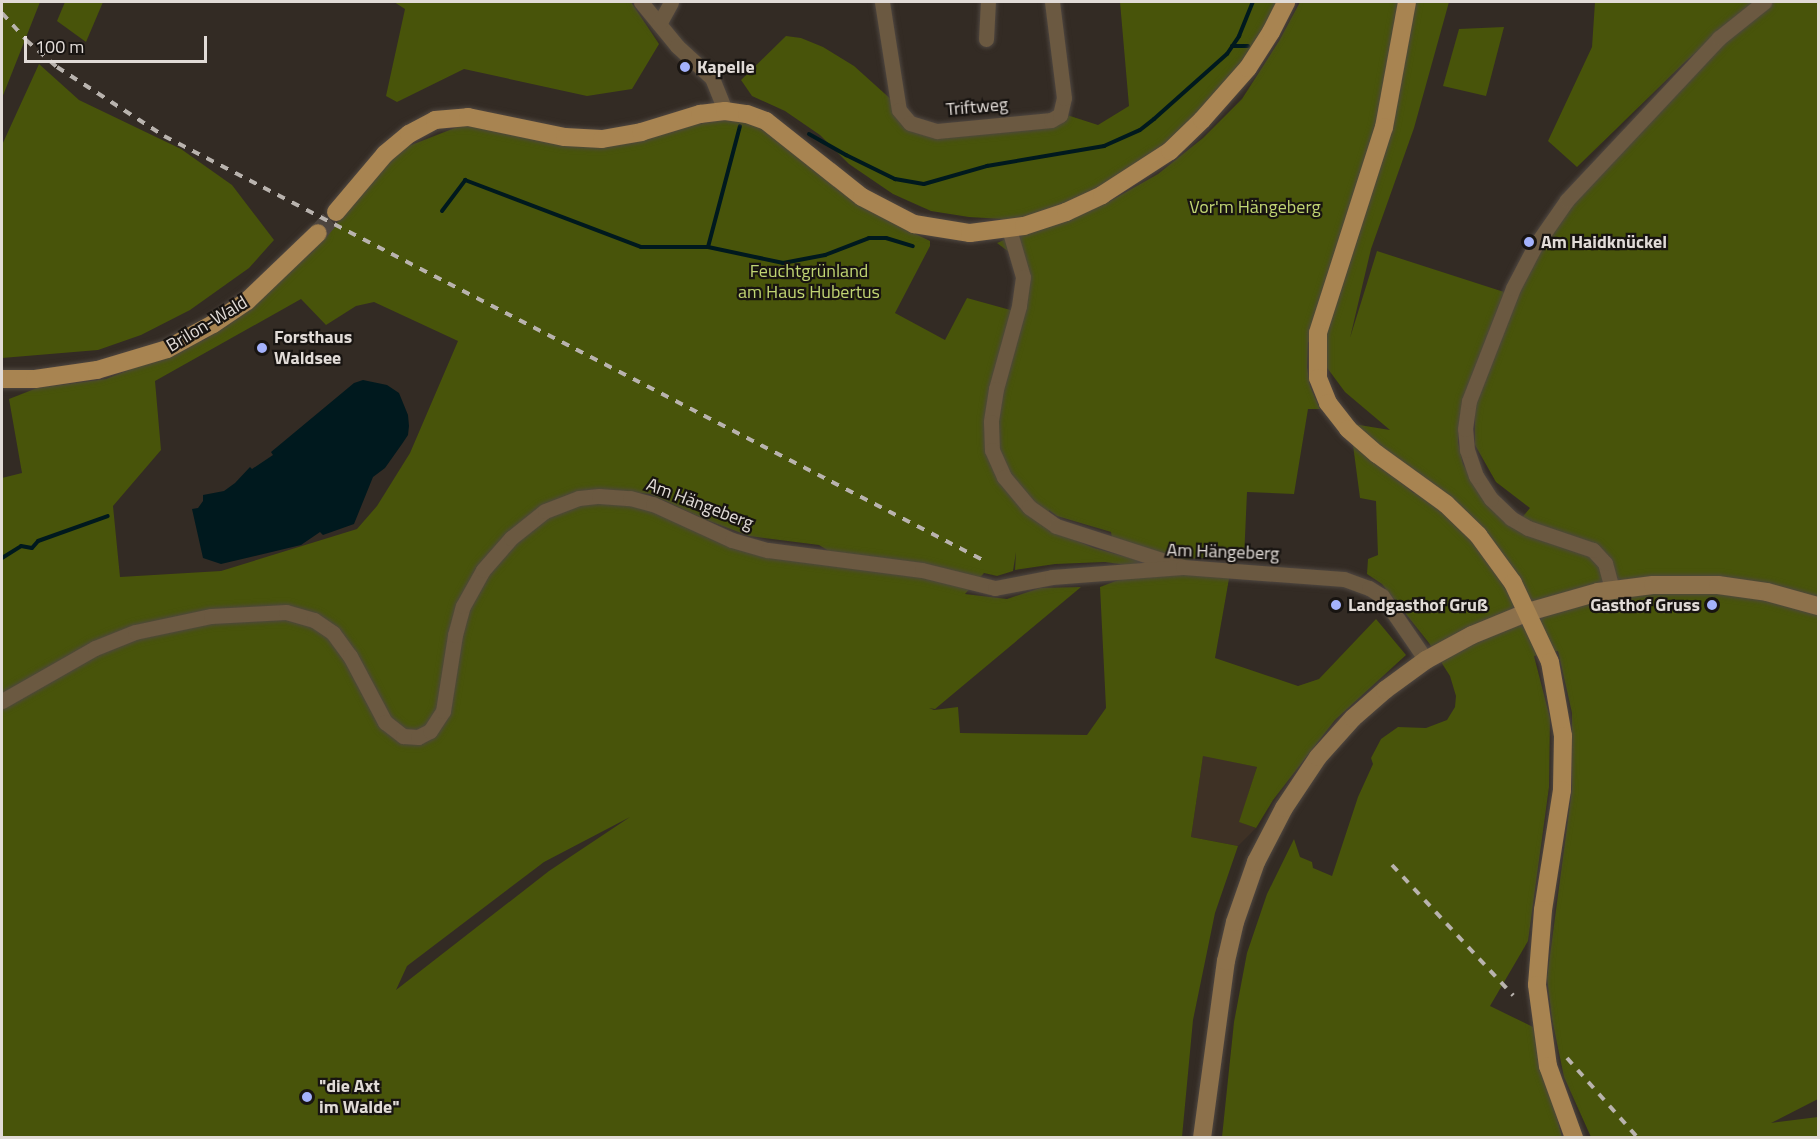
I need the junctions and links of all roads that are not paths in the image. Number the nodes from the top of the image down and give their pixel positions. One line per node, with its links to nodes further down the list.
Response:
1 (641, 2): 9 (street)
2 (671, 2): 9 (street)
3 (882, 2): 5 (street, Triftweg)
4 (988, 2): 10 (street)
5 (1052, 2)
6 (1286, 2): 13 (main road)
7 (1407, 2): 19 (main road)
8 (1764, 2): 17 (street)
9 (659, 24): 11 (street)
10 (986, 39)
11 (725, 111): 12 (main road); 13 (main road)
12 (336, 212)
13 (1009, 228): 16 (street)
14 (318, 233): 15 (main road, Brilon-Wald)
15 (2, 380)
16 (1183, 567): 20 (street, Am Hängeberg); 21 (street, Am Hängeberg)
17 (1612, 589): 18 (main road); 19 (main road)
18 (1818, 606)
19 (1528, 612): 20 (main road); 23 (main road)
20 (1426, 660): 22 (main road)
21 (2, 701)
22 (1202, 1137)
23 (1574, 1137)

